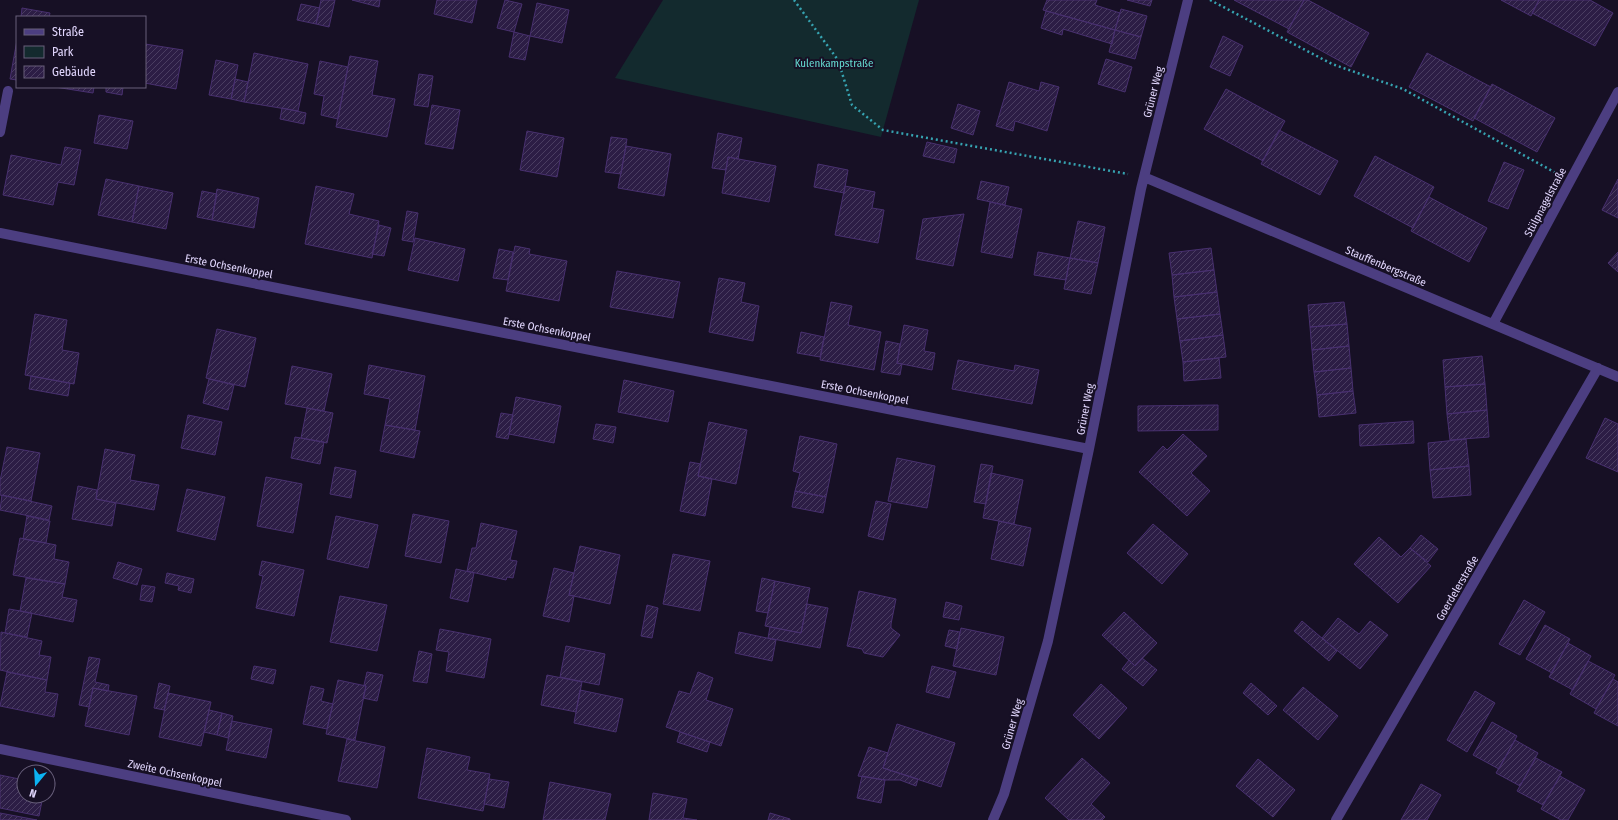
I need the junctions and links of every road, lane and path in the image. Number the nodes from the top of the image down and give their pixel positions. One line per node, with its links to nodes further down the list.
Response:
1 (794, 0): 7 (path)
2 (1188, 0): 7 (street, Grüner Weg)
3 (1210, 0): 8 (path)
4 (8, 91): 6 (street)
5 (1618, 92): 8 (street, Stülpnagelstraße)
6 (0, 132)
7 (1144, 177): 10 (street, Stauffenbergstraße); 13 (street, Grüner Weg)
8 (1570, 181): 10 (street, Stülpnagelstraße)
9 (0, 233): 13 (street, Erste Ochsenkoppel)
10 (1493, 324): 11 (street, Stauffenbergstraße)
11 (1598, 368): 12 (street, Stauffenbergstraße); 17 (street, Goerdelerstraße)
12 (1618, 376)
13 (1089, 449): 16 (street, Grüner Weg)
14 (0, 749): 15 (street, Zweite Ochsenkoppel)
15 (346, 820)
16 (993, 820)
17 (1336, 820)

